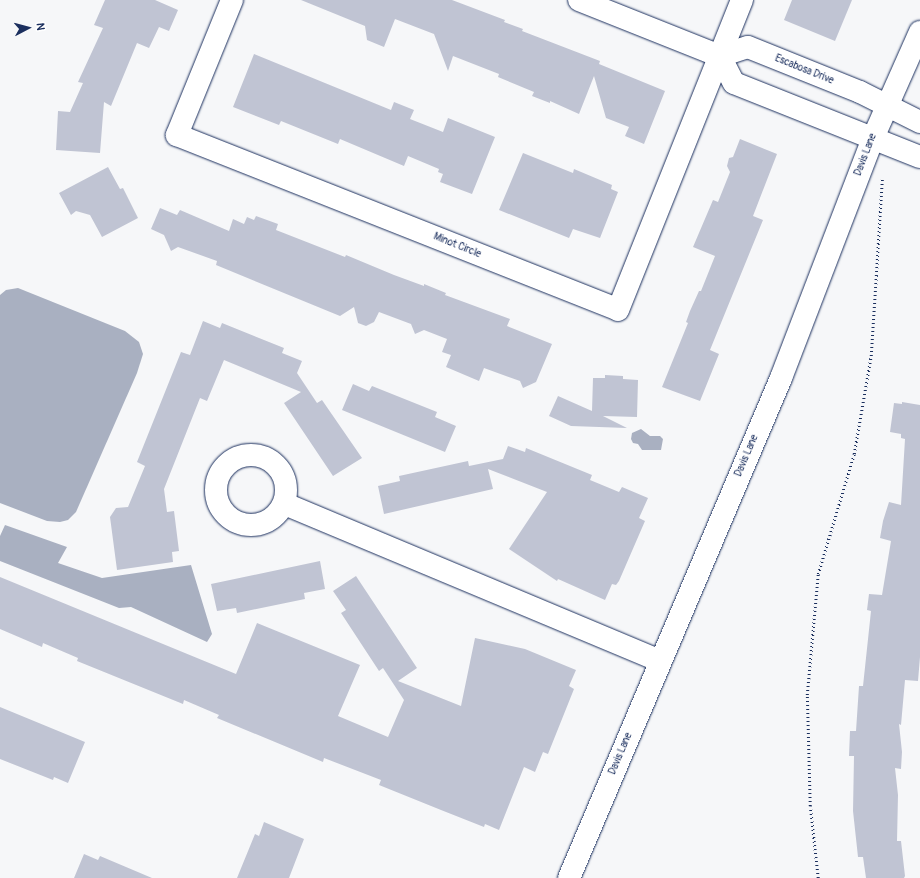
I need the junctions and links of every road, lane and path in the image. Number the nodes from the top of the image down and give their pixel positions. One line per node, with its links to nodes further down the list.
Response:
1 (232, 0): 5 (street, Minot Circle)
2 (579, 0): 5 (street)
3 (742, 0): 5 (street)
4 (920, 32): 6 (street, Davis Lane)
5 (720, 56): 6 (street, Escabosa Drive); 8 (street)
6 (887, 104): 7 (street, Escabosa Drive); 8 (street, Davis Lane)
7 (920, 122)
8 (873, 138): 9 (street); 12 (street, Davis Lane)
9 (920, 157)
10 (882, 178): 14 (path)
11 (285, 504): 12 (street)
12 (660, 661): 13 (street, Davis Lane)
13 (569, 878)
14 (818, 878)

